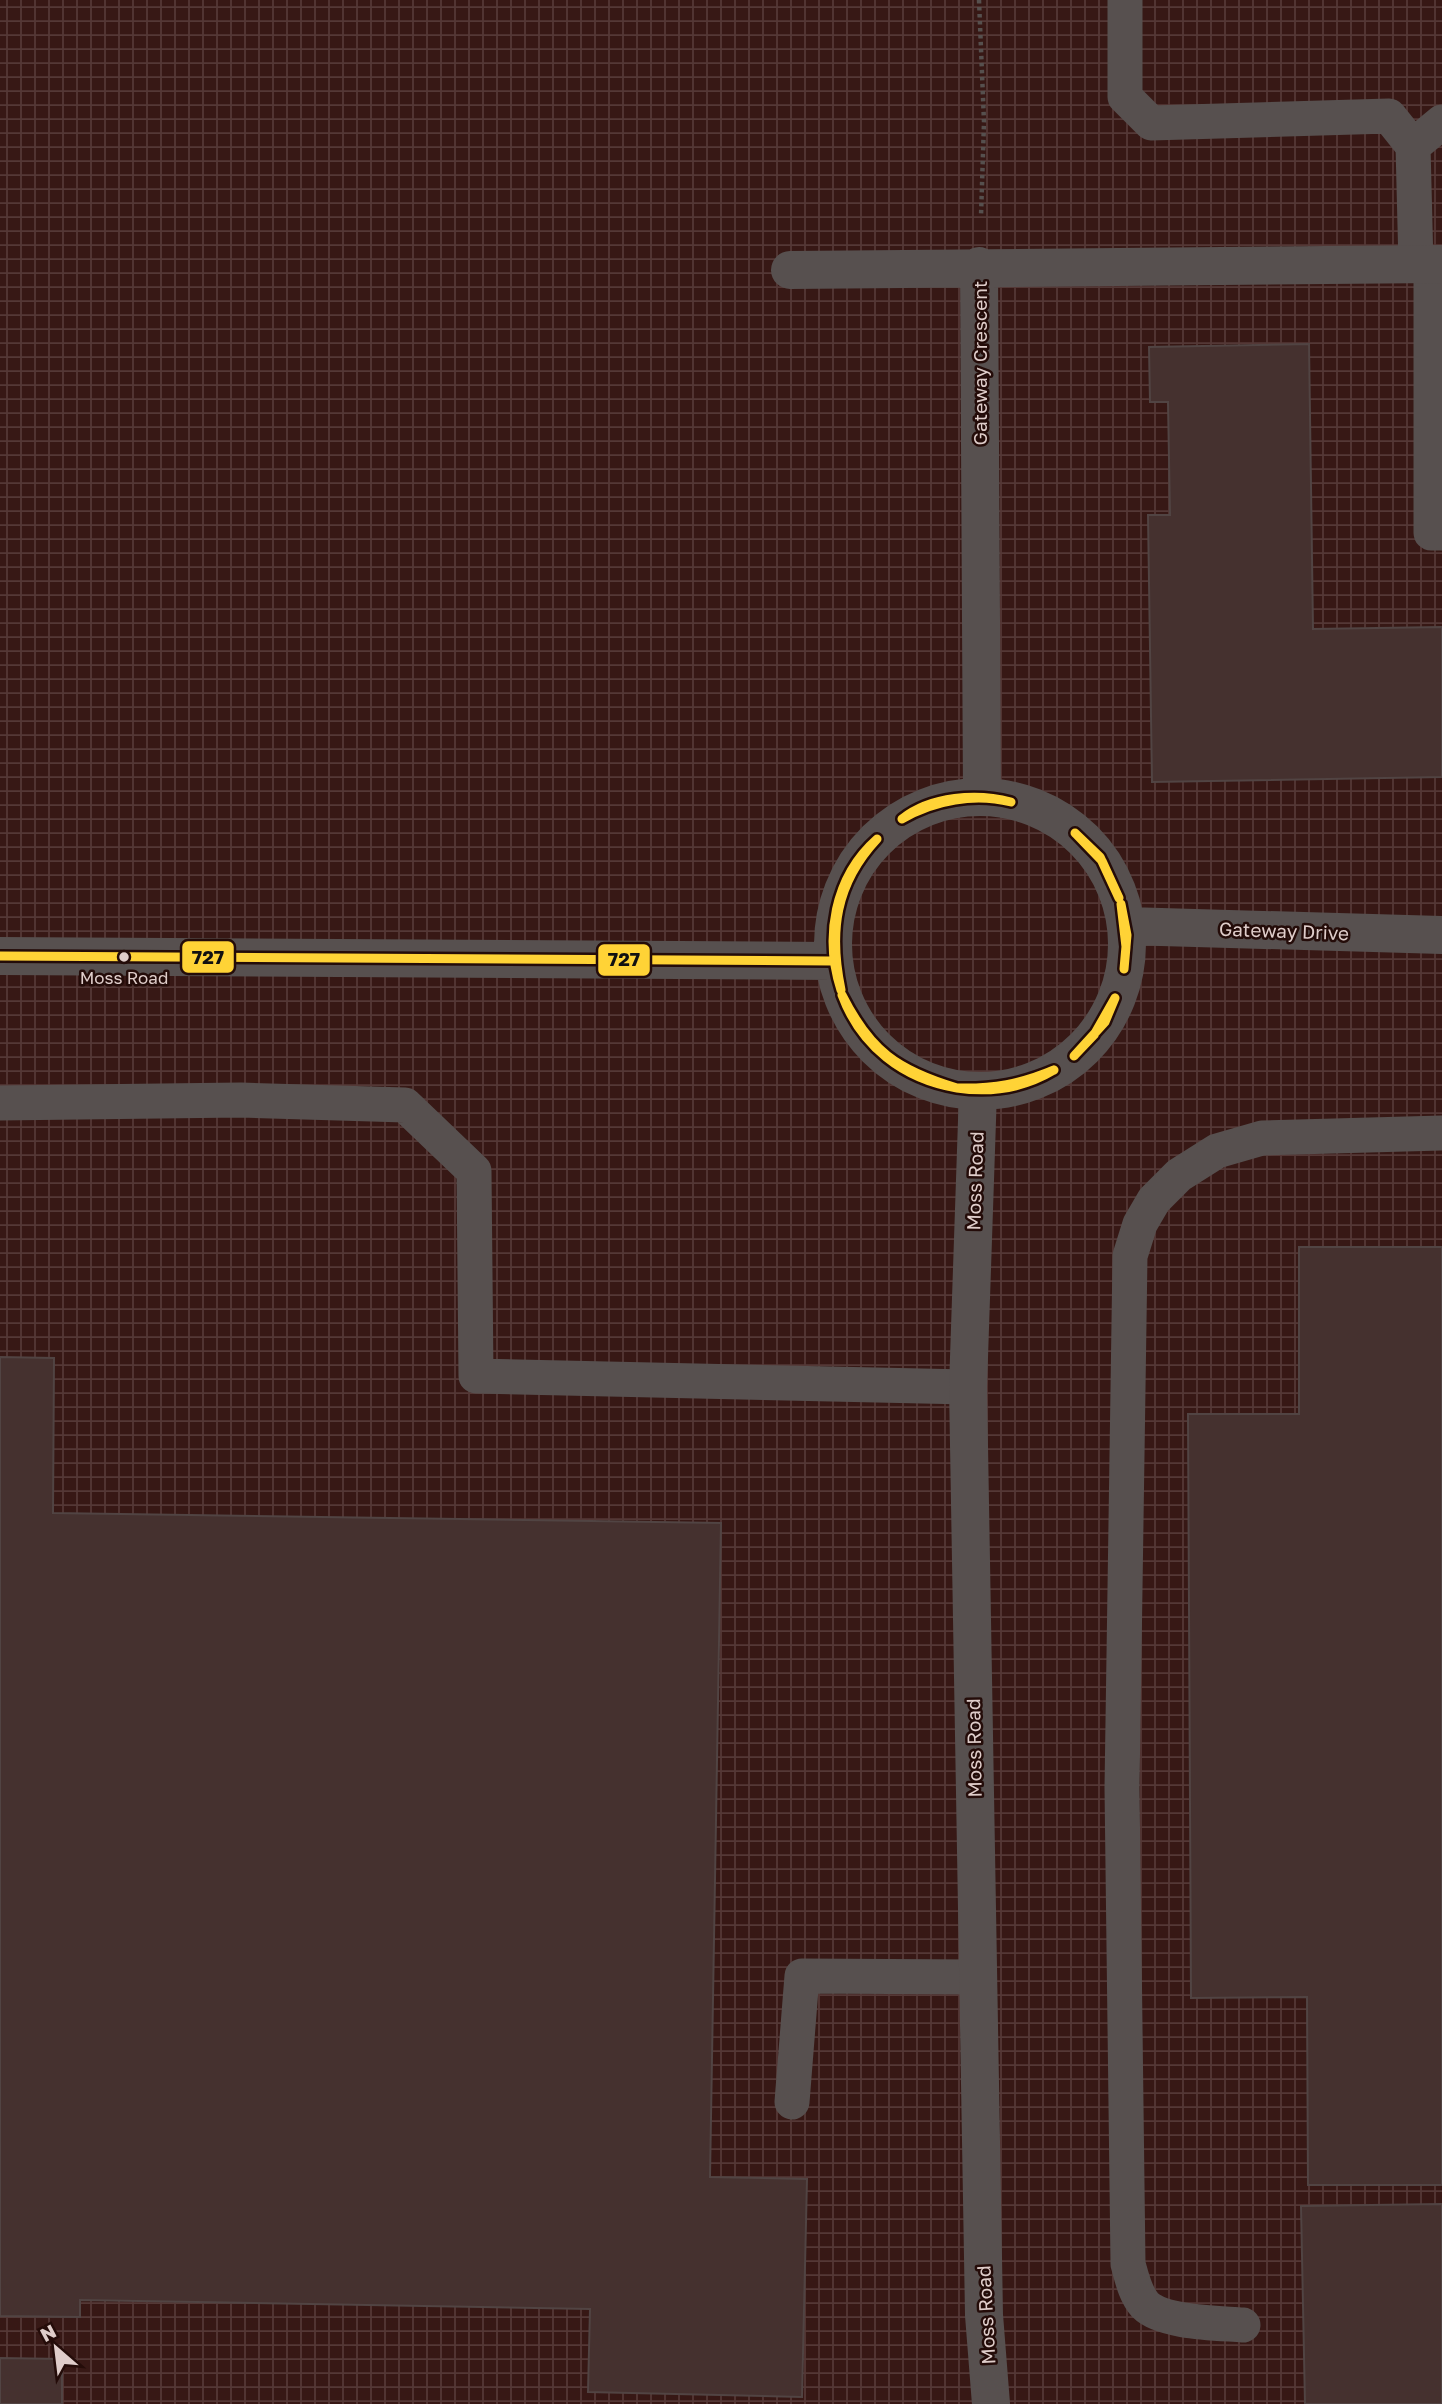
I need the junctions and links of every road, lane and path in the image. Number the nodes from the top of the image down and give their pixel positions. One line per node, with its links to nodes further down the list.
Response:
1 (979, 0): 6 (path)
2 (1125, 0): 4 (lane)
3 (1442, 122): 4 (lane)
4 (1413, 146): 5 (lane)
5 (1430, 265): 6 (street, Gateway Crescent); 8 (lane)
6 (979, 266): 7 (street); 10 (street, Gateway Crescent)
7 (790, 270)
8 (1436, 402): 9 (lane)
9 (1442, 533)
10 (982, 796): 11 (street); 14 (street)
11 (1127, 926): 12 (street, Gateway Drive); 15 (street)
12 (1442, 935)
13 (0, 956): 14 (street)
14 (832, 961): 15 (street)
15 (978, 1091): 18 (street, Moss Road)
16 (0, 1103): 18 (lane)
17 (1442, 1133): 21 (lane)
18 (968, 1387): 19 (street, Moss Road)
19 (978, 1978): 20 (lane); 22 (street, Moss Road)
20 (792, 2102)
21 (1243, 2326)
22 (991, 2404)

